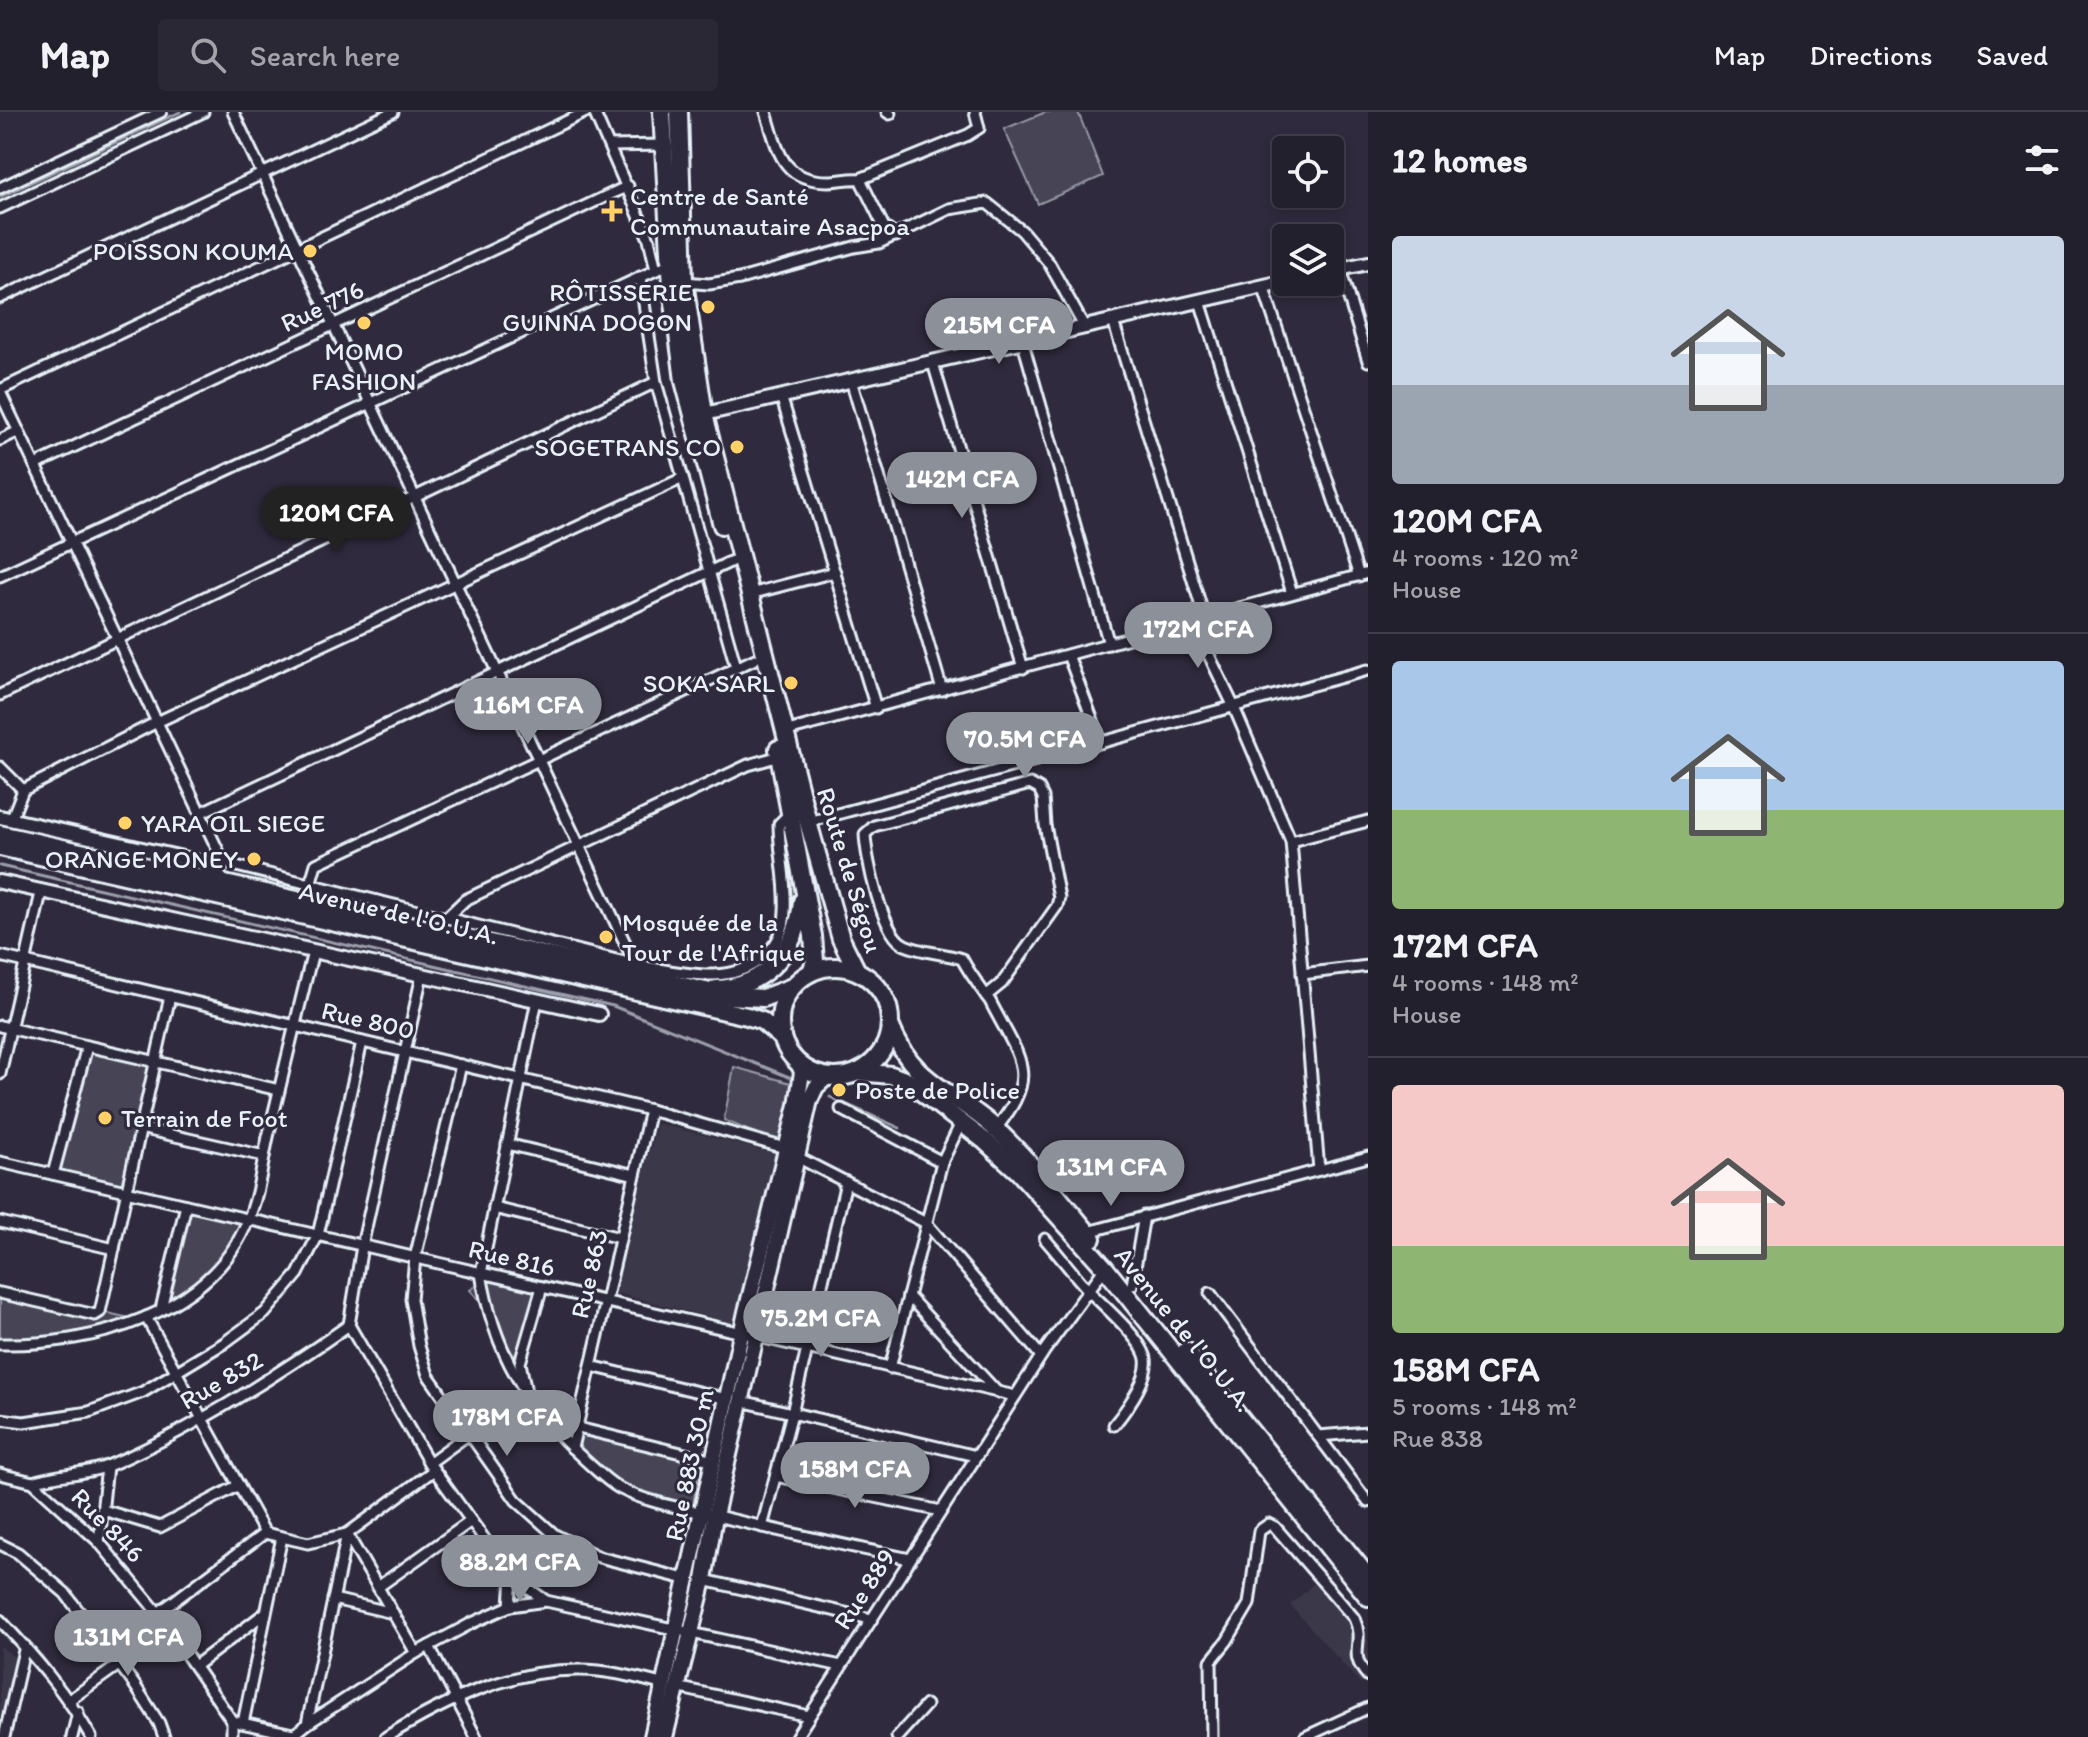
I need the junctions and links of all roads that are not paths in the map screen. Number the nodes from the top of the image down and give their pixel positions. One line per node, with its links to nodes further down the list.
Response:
1 (161, 112): 16 (street)
2 (203, 112): 17 (street)
3 (233, 112): 13 (street)
4 (393, 112): 13 (street)
5 (586, 112): 19 (street)
6 (594, 112): 12 (street)
7 (662, 112): 11 (highway, Route de Ségou)
8 (679, 112): 24 (highway, Route de Ségou)
9 (766, 112): 14 (street)
10 (975, 112): 14 (street)
11 (664, 145): 12 (street); 21 (highway, Route de Ségou)
12 (610, 146): 15 (street)
13 (263, 174): 19 (street); 28 (street)
14 (860, 179): 18 (street)
15 (628, 186): 21 (street); 31 (street, Rue 776)
16 (0, 188)
17 (0, 208)
18 (896, 236): 24 (street); 32 (street)
19 (298, 249): 31 (street); 38 (street)
20 (1368, 263): 22 (street)
21 (663, 267): 23 (street); 41 (highway, Route de Ségou)
22 (1344, 268)
23 (640, 277): 37 (street); 40 (street)
24 (684, 282): 41 (highway, Route de Ségou)
25 (1272, 284): 26 (street)
26 (1263, 286): 29 (street); 51 (street)
27 (1344, 295): 34 (street)
28 (0, 298)
29 (1200, 301): 30 (street); 54 (street)
30 (1113, 321): 32 (street); 56 (street)
31 (334, 324): 40 (street); 44 (street, Rue 776)
32 (1085, 328): 33 (street)
33 (1023, 343): 35 (street); 59 (street)
34 (1368, 361)
35 (933, 363): 36 (street); 63 (street)
36 (851, 380): 39 (street); 66 (street)
37 (656, 382): 45 (street); 46 (street)
38 (0, 391): 42 (street)
39 (781, 396): 41 (street); 49 (street)
40 (371, 404): 46 (street); 47 (street)
41 (698, 416): 48 (highway, Route de Ségou); 55 (highway, Route de Ségou)
42 (19, 431): 43 (street); 44 (street)
43 (0, 440)
44 (35, 465): 47 (street)
45 (683, 478): 50 (street); 53 (street)
46 (416, 499): 53 (street); 58 (street)
47 (72, 543): 52 (street); 58 (street)
48 (732, 561): 50 (street); 61 (highway, Route de Ségou)
49 (835, 572): 55 (street); 69 (street)
50 (710, 574): 62 (street); 65 (street)
51 (1364, 574): 54 (street)
52 (0, 576)
53 (455, 582): 65 (street); 70 (street)
54 (1292, 593): 56 (street)
55 (750, 594): 71 (highway, Route de Ségou)
56 (1204, 616): 57 (street)
57 (1192, 620): 59 (street); 68 (street)
58 (117, 638): 67 (street); 70 (street)
59 (1109, 644): 60 (street)
60 (1068, 655): 63 (street); 72 (street)
61 (755, 659): 62 (street); 73 (highway, Route de Ségou)
62 (736, 667): 74 (street)
63 (1023, 668): 66 (street)
64 (1368, 670): 68 (street)
65 (498, 673): 74 (street); 78 (street)
66 (942, 690): 69 (street)
67 (0, 695)
68 (1233, 705): 72 (street); 82 (street)
69 (876, 708): 71 (street)
70 (157, 722): 76 (street); 78 (street)
71 (784, 732): 80 (highway, Route de Ségou)
72 (1101, 742): 80 (street)
73 (780, 756): 77 (highway, Route de Ségou); 83 (street)
74 (539, 760): 83 (street); 89 (street)
75 (0, 767): 76 (street)
76 (23, 790): 81 (street)
77 (791, 812): 86 (highway, Route de Ségou); 97 (street, Avenue de l'O.U.A.)
78 (200, 813): 85 (street)
79 (1368, 821): 82 (street)
80 (808, 822): 98 (highway, Route de Ségou)
81 (4, 824): 87 (highway, Avenue de l'O.U.A.)
82 (1291, 841): 100 (street)
83 (579, 845): 92 (street); 97 (street)
84 (0, 847): 111 (highway, Avenue de l'O.U.A.)
85 (224, 863): 87 (street); 89 (street, Avenue de l'O.U.A.)
86 (801, 871): 99 (highway, Route de Ségou); 103 (highway)
87 (204, 874): 91 (highway, Avenue de l'O.U.A.)
88 (0, 882): 90 (street, Avenue de l'O.U.A.)
89 (310, 884): 91 (street); 92 (street, Avenue de l'O.U.A.)
90 (41, 893): 93 (street, Avenue de l'O.U.A.); 95 (street)
91 (305, 902): 97 (highway, Avenue de l'O.U.A.)
92 (446, 918): 97 (street, Avenue de l'O.U.A.)
93 (313, 952): 101 (street, Avenue de l'O.U.A.); 109 (street)
94 (0, 956): 95 (street, Rue 800)
95 (25, 962): 104 (street, Rue 800); 110 (street)
96 (1368, 966): 100 (street)
97 (634, 968): 103 (highway, Avenue de l'O.U.A.)
98 (857, 971): 99 (highway, Route de Ségou); 108 (highway)
99 (811, 972): 102 (highway)
100 (1302, 974): 134 (street)
101 (422, 975): 106 (street, Avenue de l'O.U.A.); 114 (street)
102 (792, 987): 103 (highway, Avenue de l'O.U.A.); 111 (highway)
103 (693, 989)
104 (170, 996): 109 (street, Rue 800); 115 (street)
105 (986, 996): 105 (street); 127 (street)
106 (537, 1000): 107 (street, Avenue de l'O.U.A.); 121 (street)
107 (599, 1014)
108 (890, 1025): 118 (highway); 127 (highway, Avenue de l'O.U.A.)
109 (294, 1026): 112 (street, Rue 800); 122 (street)
110 (5, 1027): 113 (street); 119 (street)
111 (782, 1038): 116 (highway)
112 (362, 1042): 114 (street, Rue 800); 146 (street)
113 (87, 1046): 115 (street); 135 (street)
114 (405, 1052): 117 (street, Rue 800); 149 (street)
115 (155, 1062): 122 (street); 126 (street)
116 (798, 1063): 120 (highway); 129 (main road)
117 (461, 1065): 121 (street, Rue 800); 151 (street)
118 (858, 1072): 120 (highway); 125 (highway, Avenue de l'O.U.A.)
119 (0, 1074)
120 (827, 1077): 129 (main road)
121 (521, 1079): 124 (street, Rue 800); 128 (street)
122 (279, 1090): 130 (street)
123 (841, 1109): 133 (street)
124 (650, 1110): 129 (street, Rue 800); 136 (street, Rue 863)
125 (961, 1123): 127 (highway, Avenue de l'O.U.A.); 133 (street)
126 (140, 1128): 130 (street); 138 (street)
127 (991, 1135): 145 (highway, Avenue de l'O.U.A.); 152 (highway, Avenue de l'O.U.A.)
128 (507, 1144): 136 (street); 140 (street)
129 (791, 1153): 137 (street); 164 (main road, Rue 883 30 m)
130 (264, 1156): 142 (street)
131 (1368, 1157): 134 (street)
132 (0, 1162): 135 (street, Rue 816)
133 (942, 1162): 144 (street)
134 (1319, 1170): 141 (street)
135 (53, 1174): 138 (street, Rue 816)
136 (635, 1175): 147 (street, Rue 863)
137 (846, 1182): 144 (street); 166 (street)
138 (126, 1191): 139 (street, Rue 816); 150 (street)
139 (186, 1205): 142 (street, Rue 816); 161 (street)
140 (494, 1208): 147 (street); 153 (street)
141 (1144, 1216): 145 (street); 154 (street)
142 (249, 1220): 146 (street, Rue 816); 161 (street)
143 (0, 1222): 150 (street)
144 (926, 1223): 159 (street); 167 (street)
145 (1088, 1232): 154 (highway, Avenue de l'O.U.A.)
146 (318, 1235): 149 (street, Rue 816); 170 (street)
147 (620, 1238): 160 (street, Rue 863)
148 (1045, 1239): 156 (street)
149 (362, 1246): 151 (street, Rue 816); 163 (street)
150 (114, 1249): 157 (street)
151 (415, 1258): 153 (street, Rue 816); 182 (street)
152 (1105, 1268): 156 (street, Rue 889); 209 (highway, Avenue de l'O.U.A.)
153 (481, 1273): 155 (street, Rue 816); 171 (street)
154 (1132, 1285): 206 (highway, Avenue de l'O.U.A.)
155 (542, 1287): 160 (street, Rue 816); 171 (street)
156 (1088, 1290): 167 (street, Rue 889); 179 (street)
157 (0, 1293)
158 (1210, 1293): 183 (street)
159 (908, 1296): 169 (street); 172 (street)
160 (606, 1302): 164 (street, Rue 816); 168 (street, Rue 863)
161 (161, 1309): 162 (street)
162 (146, 1317): 165 (street); 170 (street)
163 (349, 1325): 176 (street, Rue 832); 188 (street)
164 (748, 1335): 166 (street, Rue 816); 174 (main road, Rue 883 30 m)
165 (0, 1344)
166 (806, 1348): 169 (street, Rue 816); 175 (street)
167 (1041, 1356): 173 (street, Rue 889)
168 (591, 1366): 174 (street); 180 (street, Rue 863)
169 (890, 1368): 172 (street, Rue 816)
170 (177, 1373): 176 (street); 177 (street)
171 (526, 1392): 178 (street); 182 (street)
172 (998, 1393): 173 (street, Rue 816)
173 (1015, 1396): 185 (street, Rue 889)
174 (734, 1400): 175 (street); 186 (main road, Rue 883 30 m); 196 (main road)
175 (792, 1413): 185 (street); 190 (street)
176 (202, 1418): 187 (street, Rue 832); 192 (street)
177 (0, 1419)
178 (545, 1420): 180 (street); 184 (street)
179 (1114, 1425)
180 (577, 1428): 184 (street, Rue 863); 186 (street)
181 (1368, 1432): 183 (street)
182 (470, 1433): 188 (street); 207 (street)
183 (1318, 1436): 193 (street)
184 (572, 1448): 196 (street)
185 (976, 1456): 195 (street, Rue 889)
186 (714, 1461): 196 (main road, Rue 883 30 m)
187 (107, 1466): 191 (street, Rue 832); 194 (street)
188 (432, 1467): 197 (street); 200 (street)
189 (0, 1474): 191 (street, Rue 846)
190 (776, 1476): 195 (street); 198 (street)
191 (33, 1482): 202 (street, Rue 846)
192 (239, 1485): 194 (street); 199 (street)
193 (1368, 1502)
194 (103, 1510): 202 (street)
195 (941, 1511): 204 (street, Rue 889)
196 (709, 1514): 198 (street); 207 (main road, Rue 883 30 m)
197 (471, 1521): 205 (street); 208 (street)
198 (762, 1527): 204 (street)
199 (265, 1533): 201 (street); 214 (street)
200 (347, 1534): 201 (street); 208 (street); 210 (street)
201 (282, 1537): 213 (street)
202 (99, 1542): 214 (street, Rue 846)
203 (0, 1544): 223 (street)
204 (910, 1559): 216 (street, Rue 889)
205 (512, 1577): 211 (street); 212 (street)
206 (1368, 1577)
207 (696, 1580): 216 (street); 219 (main road, Rue 883 30 m)
208 (378, 1587): 215 (street)
209 (1368, 1597)
210 (333, 1599): 215 (street); 235 (street)
211 (546, 1601): 212 (street); 219 (street)
212 (510, 1606): 221 (street)
213 (266, 1612): 224 (street); 234 (street)
214 (158, 1613): 218 (street, Rue 846)
215 (393, 1613): 222 (street)
216 (871, 1619): 225 (street, Rue 889)
217 (0, 1620): 220 (street)
218 (169, 1629): 223 (street); 224 (street, Rue 846)
219 (684, 1631): 225 (street); 227 (main road, Rue 883 30 m)
220 (25, 1646): 229 (street); 237 (street)
221 (429, 1646): 222 (street); 228 (street)
222 (416, 1653): 235 (street)
223 (120, 1664): 229 (street); 240 (street)
224 (195, 1666): 234 (street, Rue 846)
225 (841, 1666): 233 (street, Rue 889)
226 (1368, 1676): 248 (street)
227 (671, 1686): 228 (street); 233 (street); 244 (main road, Rue 883 30 m); 245 (main road)
228 (456, 1698): 242 (street); 243 (street)
229 (68, 1701): 232 (street)
230 (926, 1705): 247 (street)
231 (1368, 1708): 249 (street)
232 (78, 1712): 238 (street); 239 (street)
233 (809, 1716): 246 (street, Rue 889)
234 (238, 1722): 236 (street); 241 (street)
235 (307, 1724): 236 (street)
236 (292, 1736)
237 (4, 1737)
238 (72, 1737)
239 (91, 1737)
240 (164, 1737)
241 (232, 1737)
242 (386, 1737)
243 (476, 1737)
244 (652, 1737)
245 (665, 1737)
246 (796, 1737)
247 (897, 1737)
248 (1212, 1737)
249 (1305, 1737)

